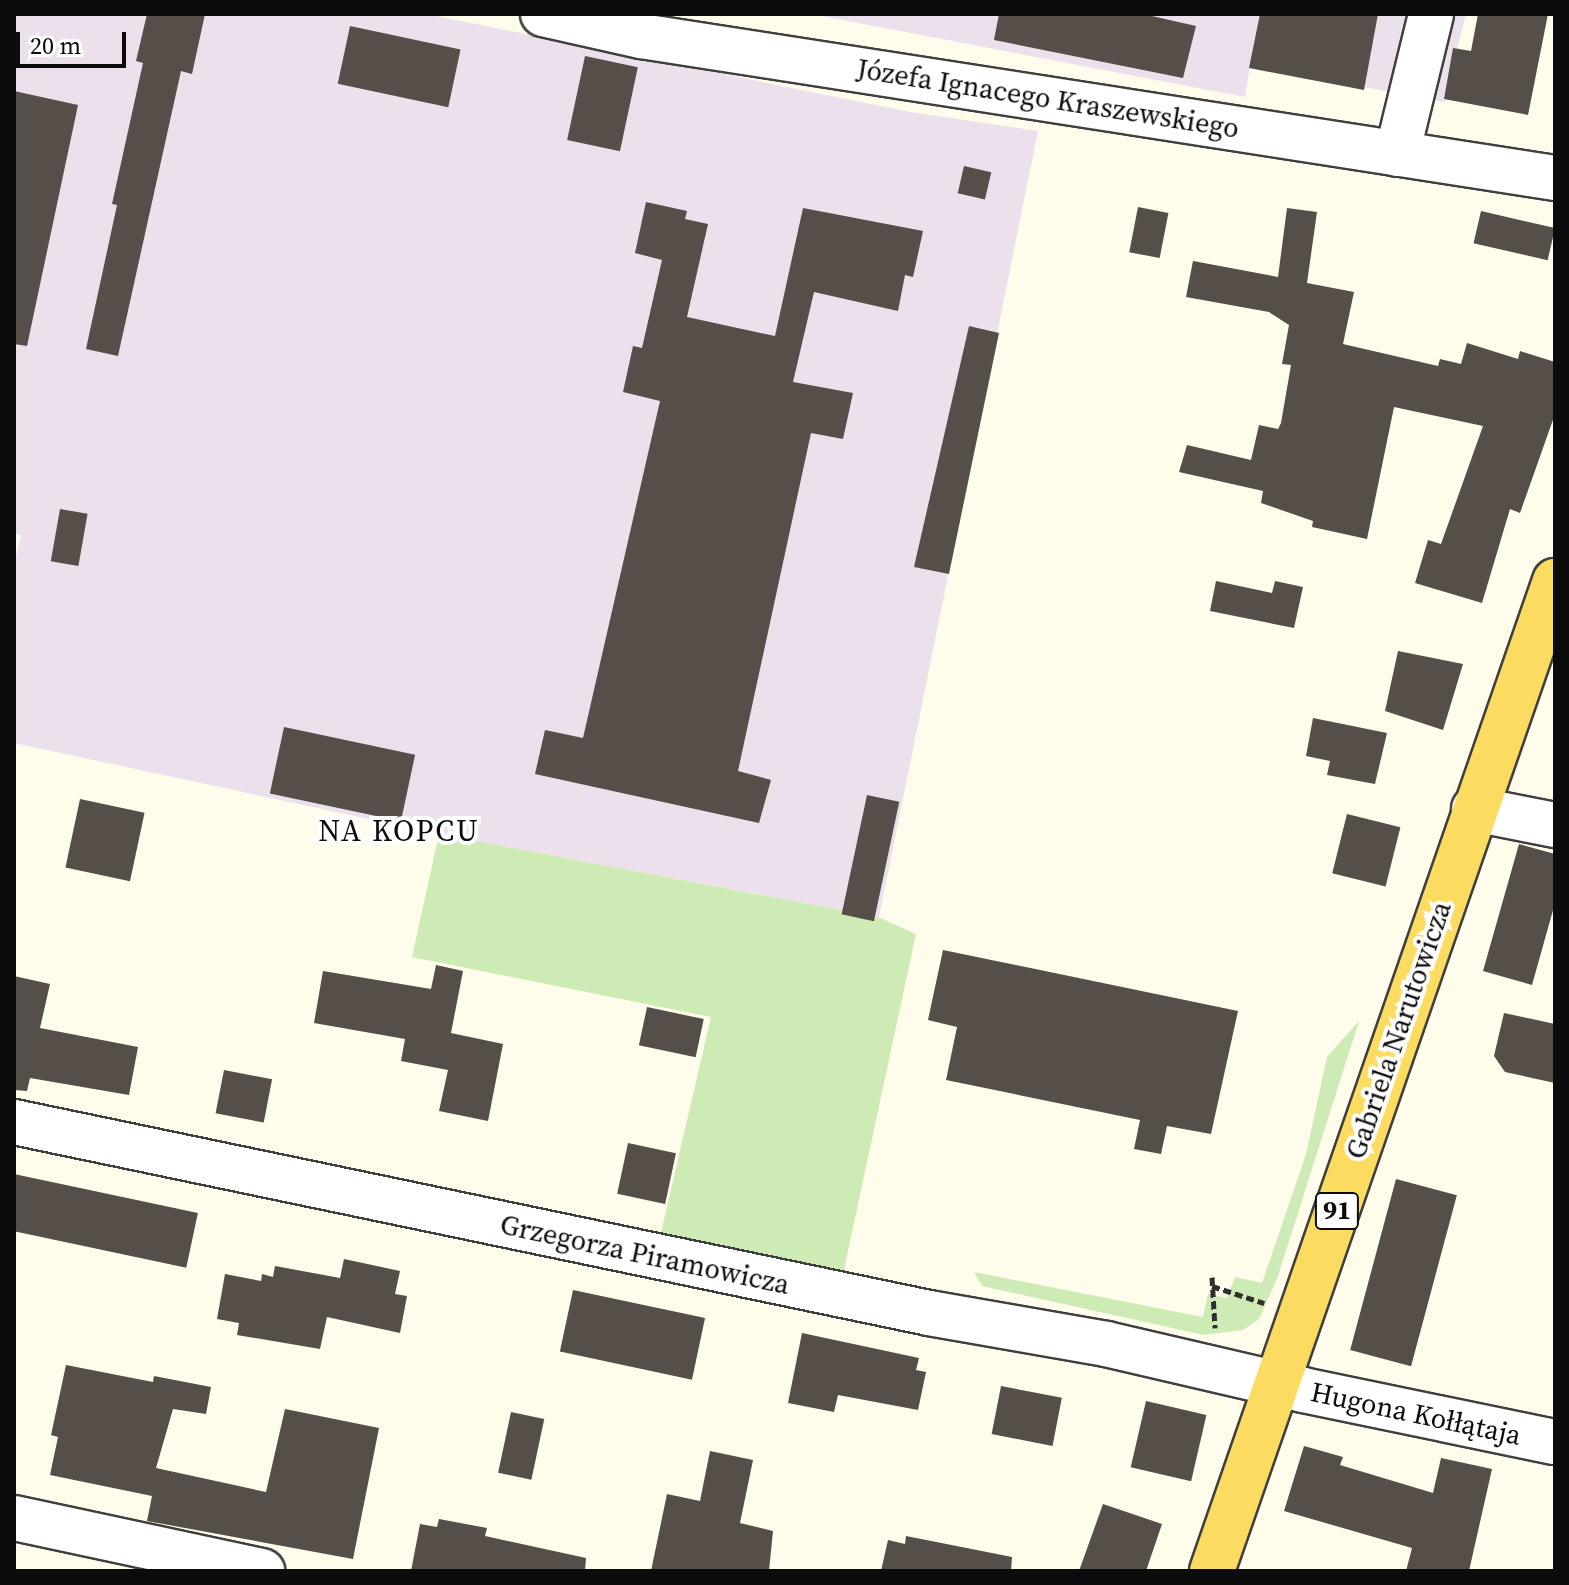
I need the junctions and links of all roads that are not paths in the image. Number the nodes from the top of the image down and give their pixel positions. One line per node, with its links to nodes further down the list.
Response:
1 (543, 14): 3 (street, Józefa Ignacego Kraszewskiego)
2 (1431, 14): 3 (street)
3 (1397, 154): 4 (street, Józefa Ignacego Kraszewskiego)
4 (1555, 178)
5 (1555, 581): 6 (main road, Gabriela Narutowicza / 91)
6 (1474, 809): 7 (street); 9 (main road, Gabriela Narutowicza / 91)
7 (1555, 825)
8 (14, 1122): 9 (street, Grzegorza Piramowicza)
9 (1277, 1382): 10 (street, Hugona Kołłątaja); 13 (main road, Gabriela Narutowicza / 91)
10 (1555, 1442)
11 (14, 1518): 12 (street)
12 (262, 1571)
13 (1212, 1571)

